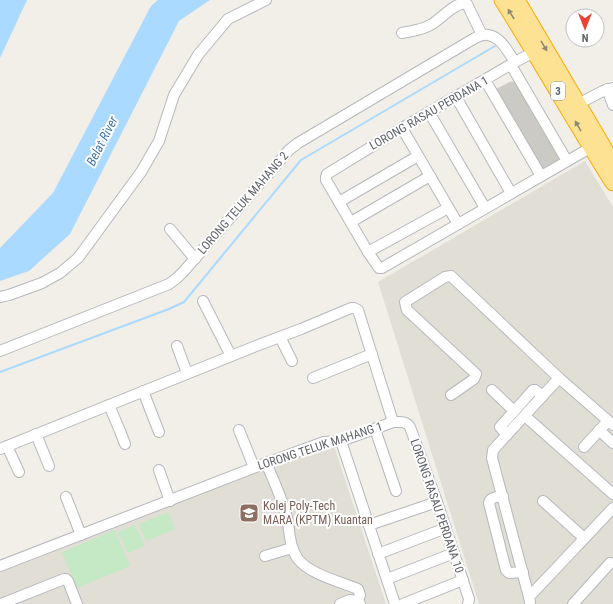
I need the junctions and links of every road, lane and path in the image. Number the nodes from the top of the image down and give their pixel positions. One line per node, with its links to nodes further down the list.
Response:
1 (266, 0): 32 (street)
2 (502, 0): 7 (highway, 3, one-way to 2)
3 (517, 0): 12 (highway, 3, one-way to 12)
4 (464, 1): 5 (street); 6 (street)
5 (402, 33)
6 (482, 35): 8 (street); 31 (street, LORONG TELUK MAHANG 2)
7 (534, 52): 8 (street, LORONG RASAU PERDANA 1); 16 (highway, 3, one-way to 7)
8 (513, 63): 9 (street, LORONG RASAU PERDANA 1); 19 (street)
9 (485, 80): 11 (street, LORONG RASAU PERDANA 1); 21 (street)
10 (610, 88): 12 (street); 13 (street)
11 (456, 97): 14 (street, LORONG RASAU PERDANA 1); 23 (street)
12 (587, 98): 18 (highway, 3)
13 (613, 105)
14 (429, 112): 15 (street, LORONG RASAU PERDANA 1); 26 (street)
15 (402, 128): 17 (street); 24 (street, LORONG RASAU PERDANA 1)
16 (590, 148): 19 (street); 22 (highway, 3)
17 (418, 156): 20 (street); 24 (street)
18 (611, 157)
19 (567, 161): 21 (street)
20 (430, 176): 25 (street); 27 (street)
21 (541, 176): 23 (street)
22 (613, 183)
23 (511, 193): 26 (street)
24 (339, 202): 27 (street)
25 (448, 208): 28 (street); 30 (street)
26 (486, 208): 28 (street)
27 (351, 222): 30 (street)
28 (458, 224): 30 (street)
29 (170, 229): 31 (street)
30 (368, 252)
31 (194, 259): 36 (street, LORONG TELUK MAHANG 2)
32 (0, 297)
33 (203, 301): 38 (street)
34 (280, 337): 37 (street, LORONG TELUK MAHANG 1); 38 (street, LORONG TELUK MAHANG 1); 39 (street)
35 (177, 346): 40 (street)
36 (0, 351)
37 (372, 354): 41 (street); 50 (street, LORONG TELUK MAHANG 1)
38 (231, 356): 40 (street, LORONG TELUK MAHANG 1)
39 (292, 361)
40 (188, 373): 44 (street, LORONG TELUK MAHANG 1)
41 (313, 378)
42 (559, 378): 45 (street); 46 (street); 51 (street)
43 (492, 390): 48 (street)
44 (143, 391): 47 (street, LORONG TELUK MAHANG 1); 55 (street)
45 (451, 395)
46 (543, 396): 48 (street); 49 (street)
47 (109, 405): 56 (street, LORONG TELUK MAHANG 1); 60 (street)
48 (514, 411): 57 (street)
49 (525, 416): 57 (street); 69 (street)
50 (393, 422): 52 (street, LORONG TELUK MAHANG 1); 74 (street, LORONG RASAU PERDANA 10)
51 (610, 423): 54 (street)
52 (375, 429): 58 (street, LORONG TELUK MAHANG 1); 68 (street)
53 (239, 430): 65 (street)
54 (599, 430): 59 (street); 62 (street)
55 (159, 432)
56 (36, 434): 61 (street, LORONG TELUK MAHANG 1); 64 (street)
57 (507, 435): 70 (street)
58 (341, 441): 63 (street, LORONG TELUK MAHANG 1); 76 (street)
59 (613, 443)
60 (125, 444)
61 (4, 447): 67 (street)
62 (584, 447)
63 (266, 462): 65 (street, LORONG TELUK MAHANG 1); 80 (street)
64 (49, 466)
65 (254, 467): 72 (street, LORONG TELUK MAHANG 1)
66 (159, 470): 72 (street)
67 (19, 472)
68 (396, 490)
69 (613, 494)
70 (503, 496): 86 (street); 86 (street)
71 (66, 497): 78 (street)
72 (170, 501): 78 (street, LORONG TELUK MAHANG 1)
73 (543, 501): 79 (street)
74 (437, 502): 76 (street); 77 (street, LORONG RASAU PERDANA 10)
75 (613, 508): 79 (street)
76 (369, 525): 82 (street)
77 (446, 528): 81 (street, LORONG RASAU PERDANA 10); 82 (street)
78 (81, 535): 85 (street, LORONG TELUK MAHANG 1)
79 (584, 538): 90 (street)
80 (292, 548): 83 (street); 91 (street)
81 (454, 553): 87 (street); 88 (street, LORONG RASAU PERDANA 10)
82 (378, 554): 87 (street)
83 (265, 556)
84 (610, 562): 98 (street)
85 (0, 566)
86 (522, 572): 90 (street)
87 (387, 579): 95 (street)
88 (463, 580): 96 (street); 97 (street, LORONG RASAU PERDANA 10)
89 (16, 601): 92 (street); 93 (street)
90 (530, 601)
91 (359, 603): 94 (street)
92 (1, 604)
93 (77, 604)
94 (340, 604)
95 (395, 604)
96 (403, 604)
97 (468, 604)
98 (573, 604)

